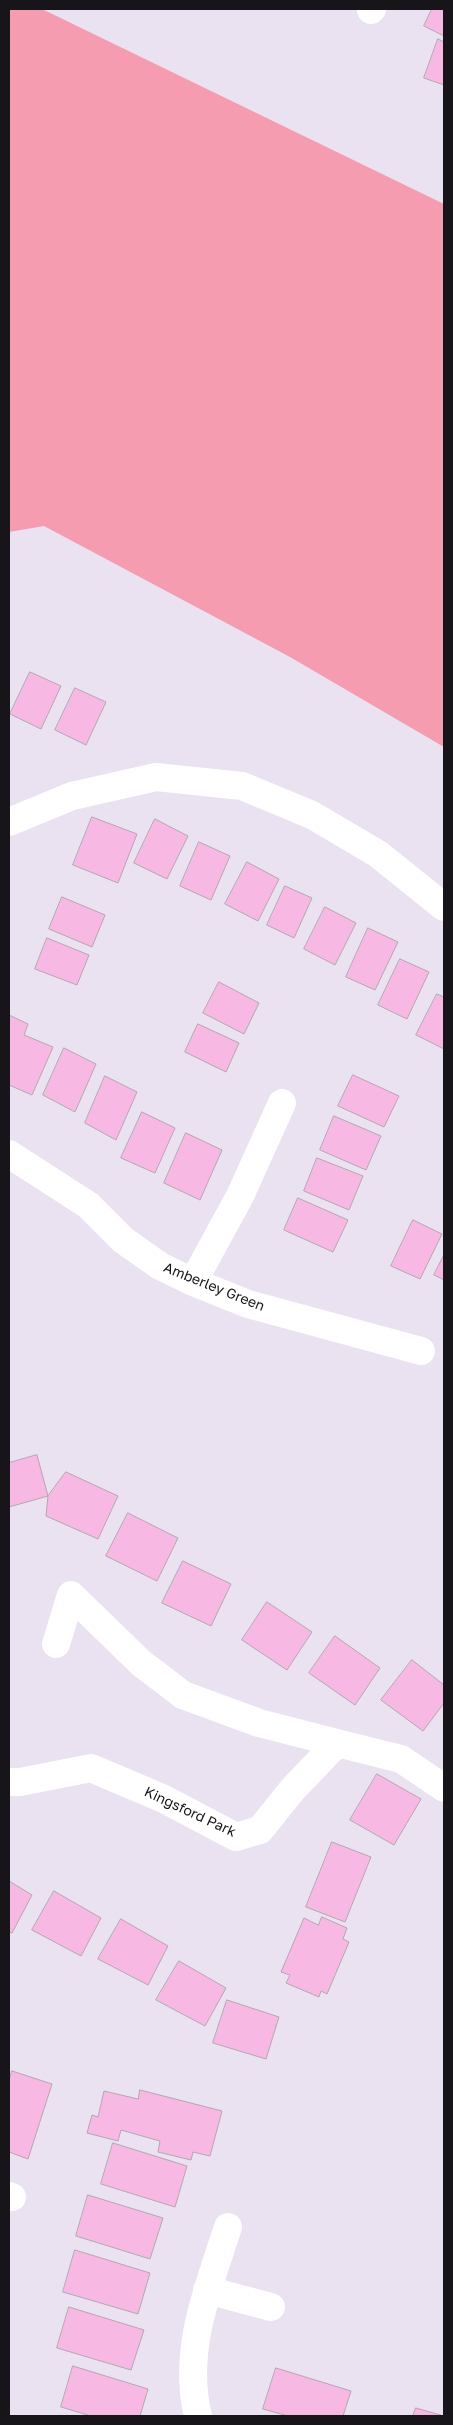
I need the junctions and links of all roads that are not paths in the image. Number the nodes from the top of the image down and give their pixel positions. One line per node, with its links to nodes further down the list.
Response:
1 (9, 823): 2 (street)
2 (444, 907)
3 (282, 1103): 5 (street)
4 (9, 1154): 5 (street, Amberley Green)
5 (193, 1282): 6 (street, Amberley Green)
6 (421, 1351)
7 (56, 1644): 8 (street)
8 (337, 1743): 9 (street, Kingsford Park); 10 (street)
9 (9, 1782)
10 (444, 1788)
11 (228, 2227): 12 (street)
12 (208, 2290): 13 (street); 14 (street)
13 (271, 2307)
14 (198, 2416)

